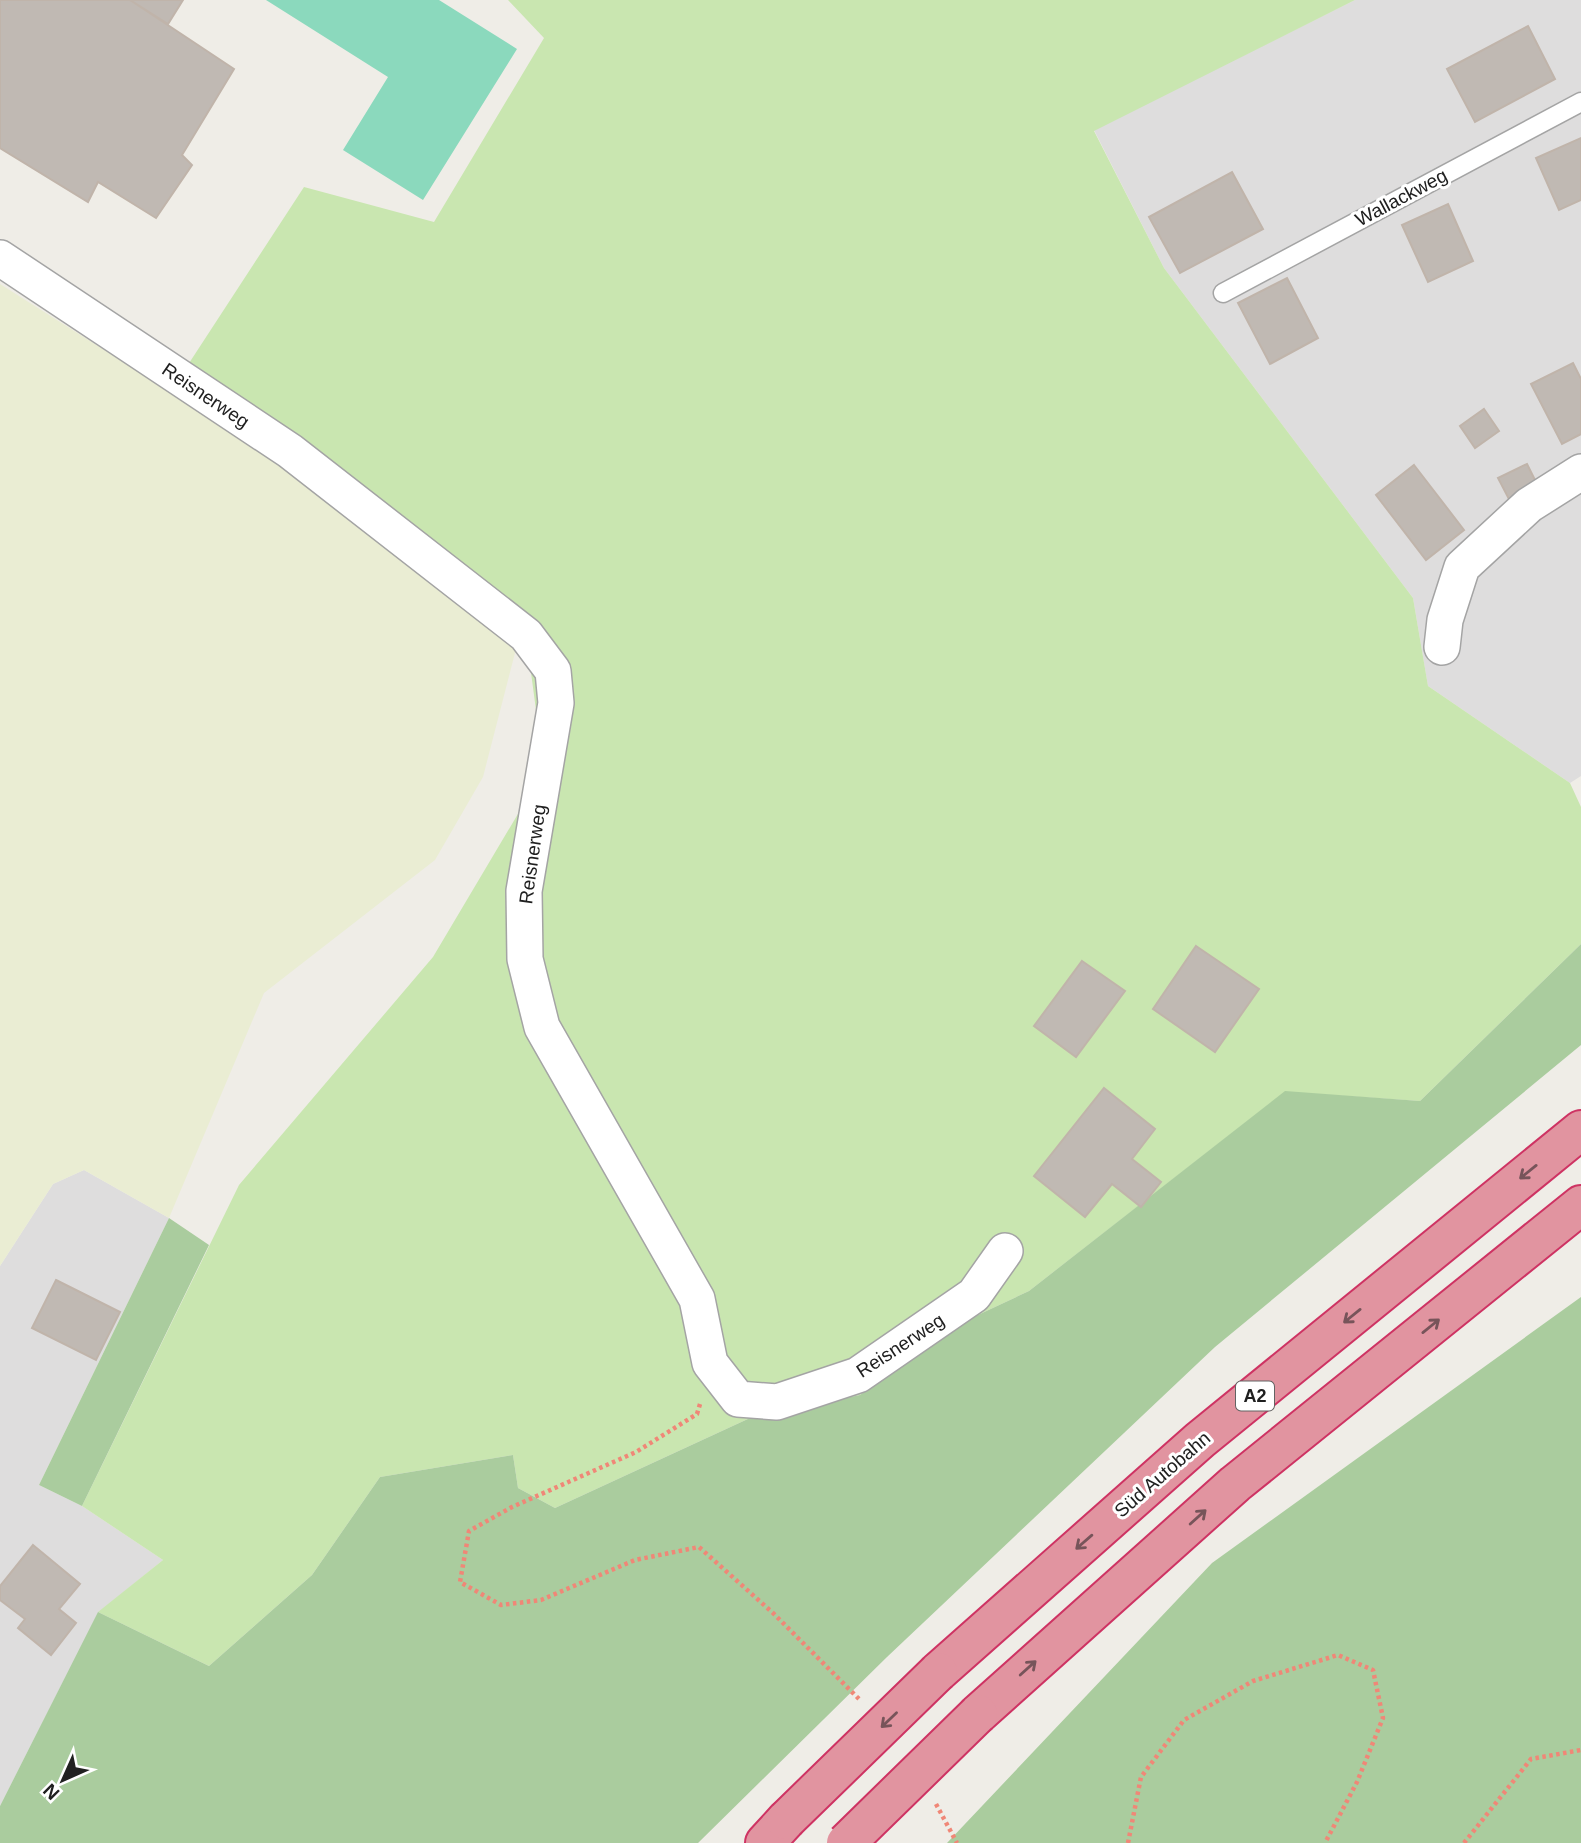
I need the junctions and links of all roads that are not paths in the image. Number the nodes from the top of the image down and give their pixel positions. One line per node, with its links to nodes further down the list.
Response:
1 (1581, 102): 3 (lane, Wallackweg)
2 (0, 258): 8 (street, Reisnerweg)
3 (1223, 293)
4 (1581, 472): 5 (street)
5 (1442, 647)
6 (1581, 1129): 9 (highway, Süd Autobahn / A2, one-way to 9, bridge)
7 (1581, 1205): 10 (highway, one-way to 7, bridge)
8 (1005, 1251)
9 (775, 1831)
10 (846, 1843)

